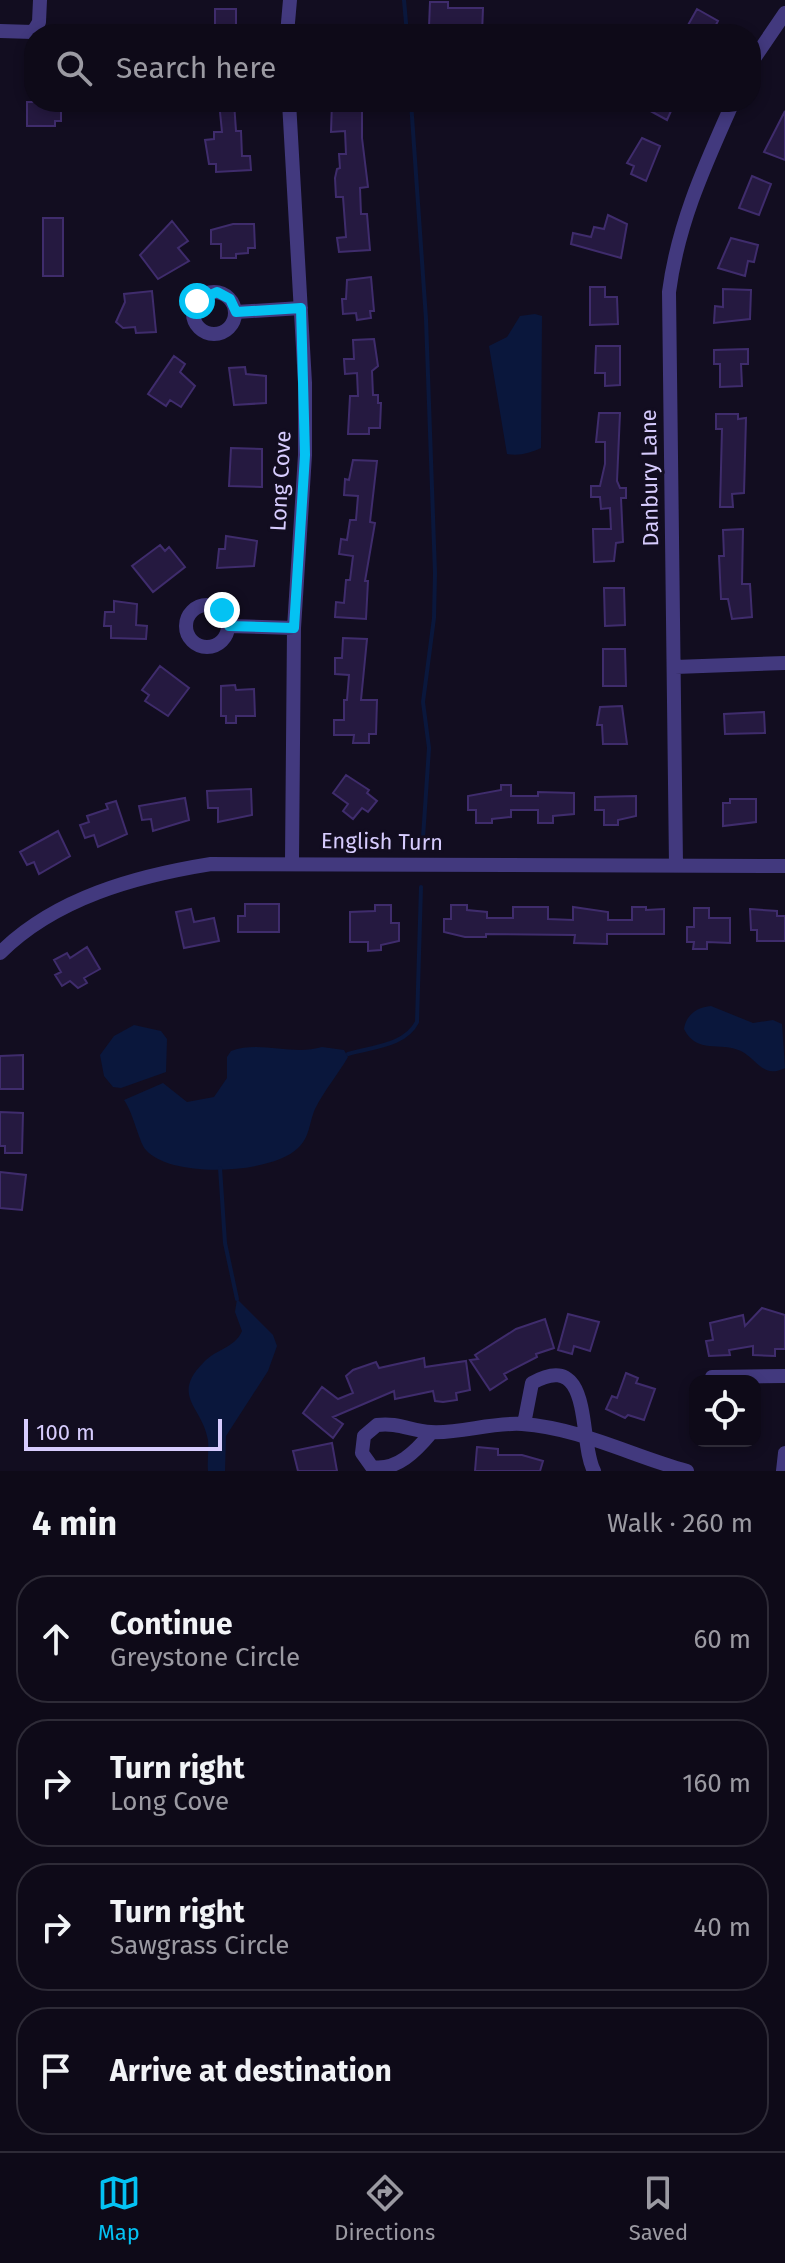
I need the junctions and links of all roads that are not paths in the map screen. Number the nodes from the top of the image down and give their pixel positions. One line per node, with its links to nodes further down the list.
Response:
1 (40, 0): 4 (street)
2 (290, 0): 5 (street)
3 (785, 13): 8 (street)
4 (38, 24)
5 (288, 24)
6 (0, 31): 7 (street)
7 (24, 32)
8 (761, 48)
9 (290, 112): 11 (street, Long Cove)
10 (729, 112): 16 (street, Danbury Lane)
11 (301, 308): 12 (street); 14 (street, Long Cove)
12 (236, 312)
13 (229, 626): 14 (street)
14 (294, 628): 17 (street, Long Cove)
15 (785, 663): 16 (street)
16 (675, 667): 18 (street, Danbury Lane)
17 (292, 861): 18 (street, English Turn); 20 (street, English Turn)
18 (676, 865): 19 (street, English Turn)
19 (785, 866)
20 (0, 953)
21 (761, 1376): 22 (street)
22 (785, 1376)
23 (524, 1424): 24 (street); 25 (street); 25 (street)
24 (431, 1433): 24 (street)
25 (587, 1437): 27 (street); 28 (street)
26 (785, 1453): 29 (street)
27 (594, 1471)
28 (687, 1471)
29 (783, 1471)

